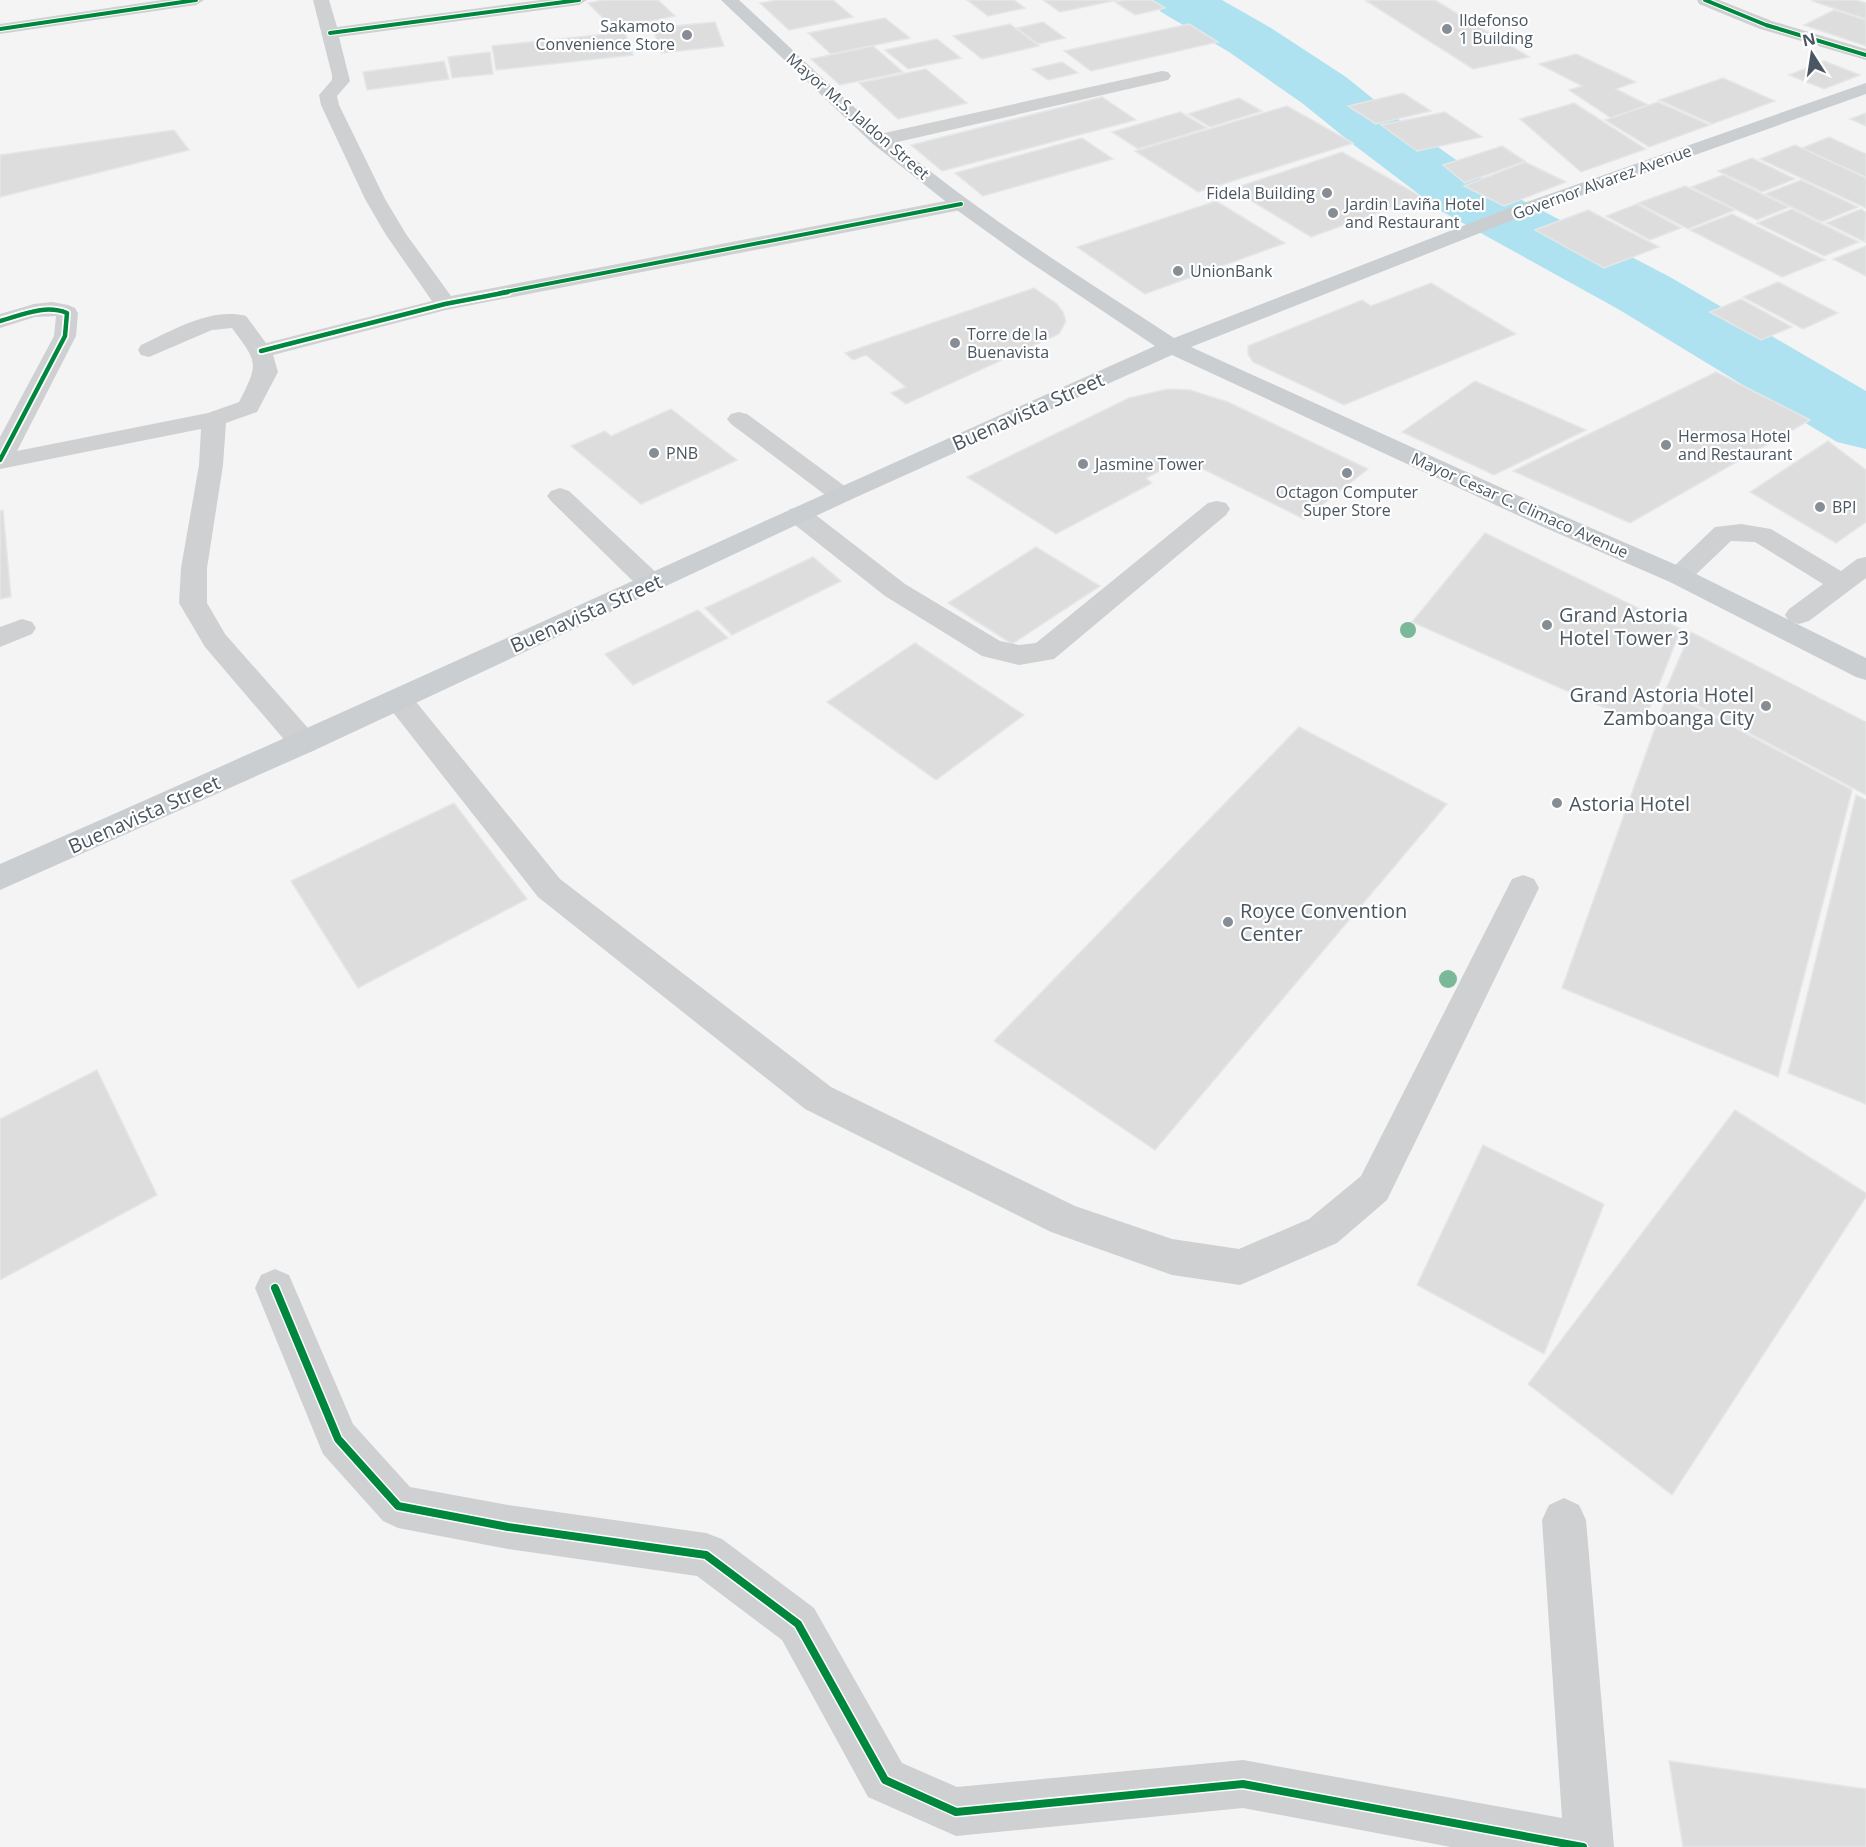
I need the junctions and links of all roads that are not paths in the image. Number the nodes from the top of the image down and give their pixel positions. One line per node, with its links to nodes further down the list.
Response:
1 (196, 0): 7 (street)
2 (321, 0): 8 (street)
3 (579, 0): 8 (street)
4 (729, 0): 13 (main road, Mayor M.S. Jaldon Street)
5 (1705, 0): 9 (street)
6 (1742, 0): 9 (street)
7 (0, 29)
8 (330, 33): 15 (street)
9 (1802, 35): 10 (street)
10 (1866, 55)
11 (1162, 75): 13 (street)
12 (1866, 88): 17 (main road, Governor Alvarez Avenue)
13 (880, 141): 14 (main road, Mayor M.S. Jaldon Street)
14 (961, 204): 15 (street); 17 (main road, Mayor M.S. Jaldon Street)
15 (445, 304): 19 (street)
16 (0, 321): 22 (street)
17 (1172, 347): 23 (main road, Buenavista Street); 28 (main road, Mayor Cesar C. Climaco Avenue)
18 (149, 350): 19 (street)
19 (261, 351): 20 (street)
20 (214, 419): 22 (street); 34 (street)
21 (739, 419): 23 (street)
22 (0, 461)
23 (841, 495): 26 (main road, Buenavista Street)
24 (560, 496): 30 (street)
25 (1217, 509): 26 (street)
26 (799, 515): 30 (main road, Buenavista Street)
27 (1866, 565): 29 (street)
28 (1679, 576): 29 (street); 32 (main road, Mayor Cesar C. Climaco Avenue)
29 (1842, 583): 31 (street)
30 (652, 584): 33 (main road, Buenavista Street)
31 (1799, 615)
32 (1866, 670)
33 (398, 699): 34 (main road, Buenavista Street); 36 (street)
34 (304, 743): 35 (main road, Buenavista Street)
35 (0, 878)
36 (1523, 888)
37 (275, 1288): 39 (street)
38 (1564, 1520): 40 (street)
39 (1583, 1847)
40 (1589, 1847)

